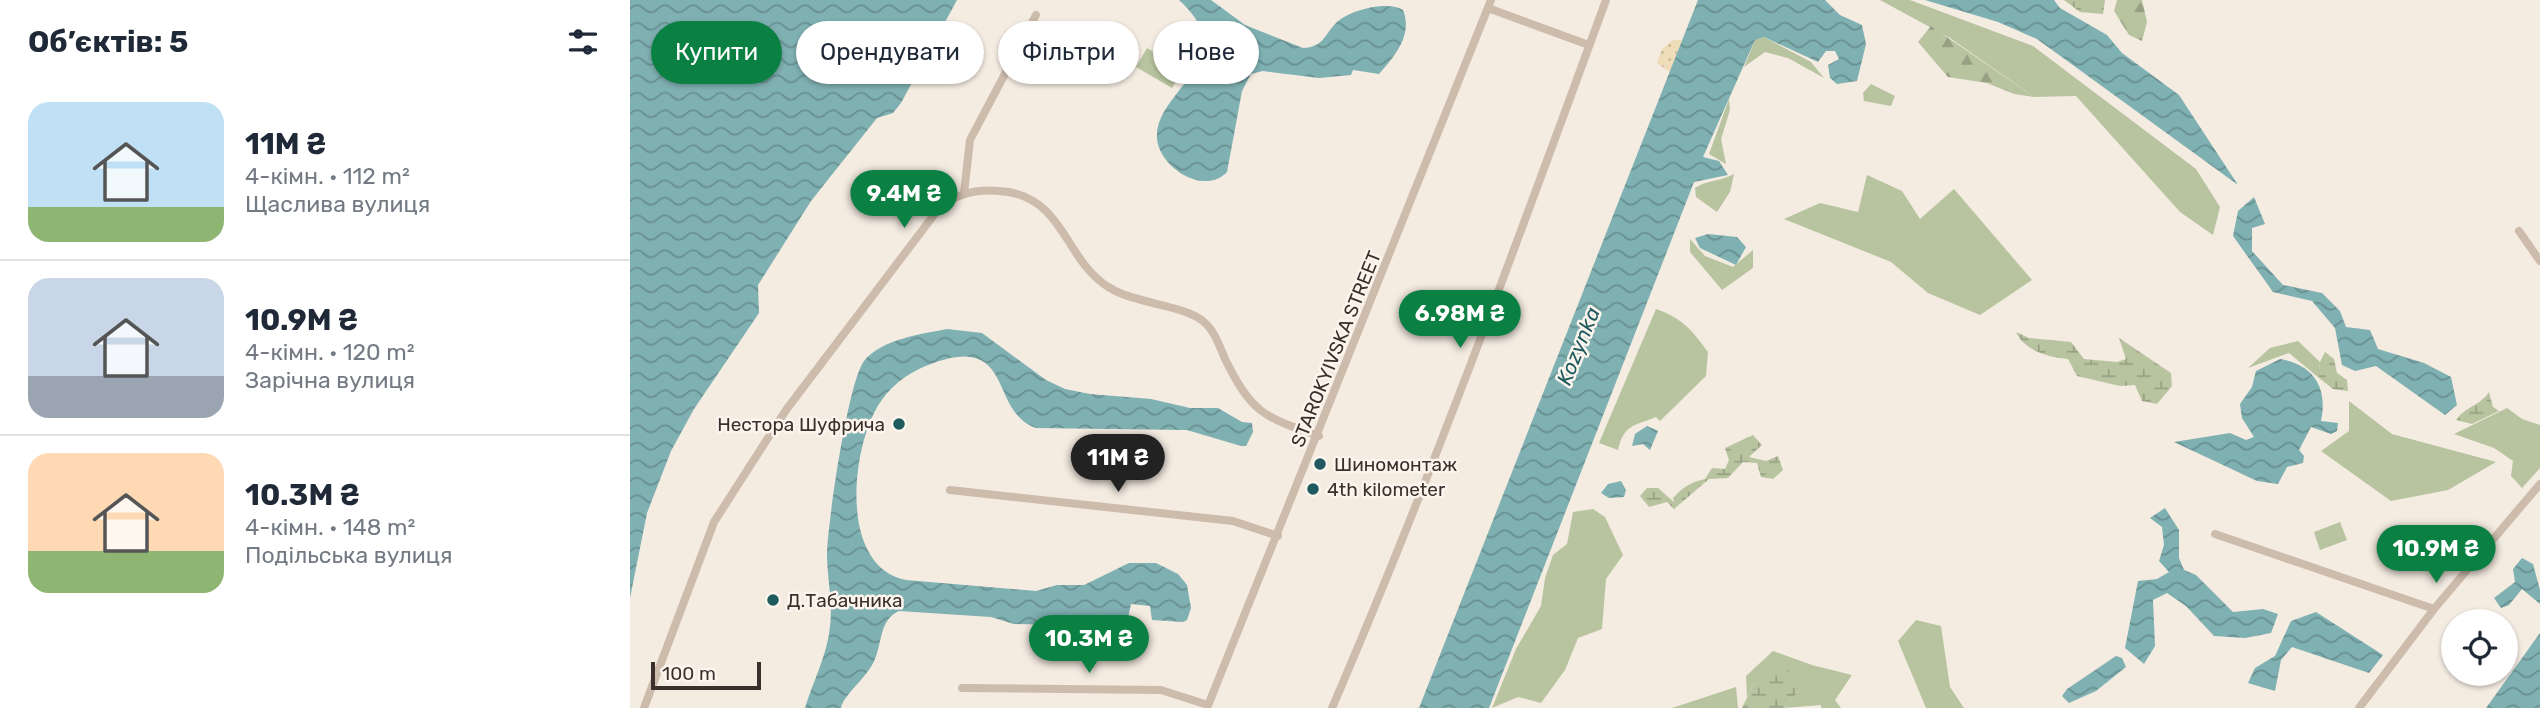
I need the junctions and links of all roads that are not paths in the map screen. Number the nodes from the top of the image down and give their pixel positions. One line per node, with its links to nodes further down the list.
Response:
1 (1606, 0): 17 (street)
2 (1489, 4): 4 (street); 8 (street, STAROKYIVSKA STREET)
3 (1036, 15): 5 (street)
4 (1586, 44)
5 (964, 193): 8 (street); 16 (street)
6 (2519, 231): 7 (street)
7 (2540, 261)
8 (1319, 436): 12 (street, STAROKYIVSKA STREET)
9 (2540, 484): 13 (street)
10 (950, 490): 12 (street)
11 (2216, 534): 13 (street)
12 (1278, 536): 15 (street, STAROKYIVSKA STREET)
13 (2434, 609): 18 (street)
14 (962, 688): 15 (street)
15 (1208, 707)
16 (644, 708)
17 (1332, 708)
18 (2359, 708)

